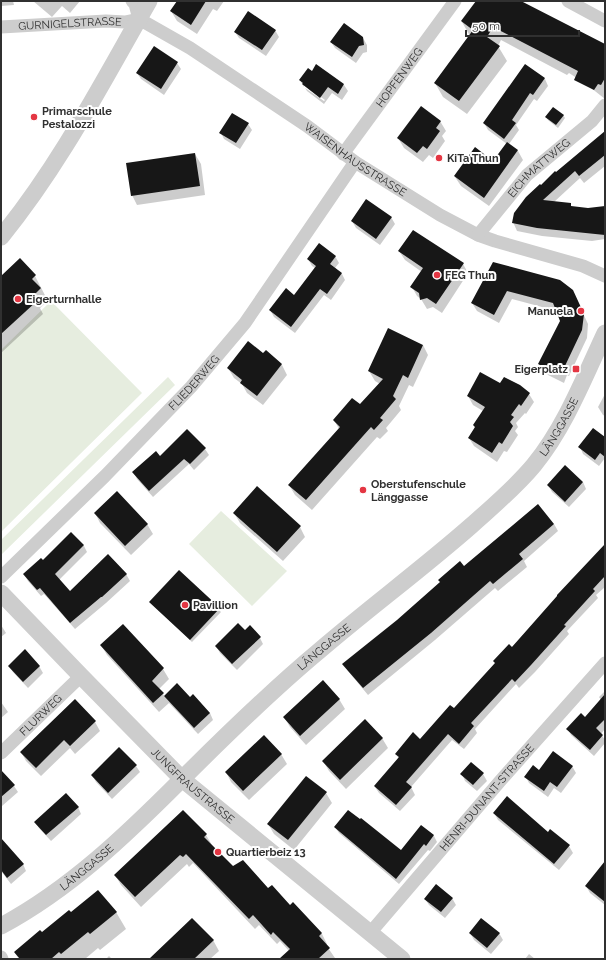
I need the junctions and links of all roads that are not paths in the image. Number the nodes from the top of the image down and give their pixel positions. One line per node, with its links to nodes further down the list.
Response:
1 (132, 1): 5 (street)
2 (149, 1): 5 (street)
3 (455, 1): 9 (street, HOPFENWEG)
4 (568, 1): 6 (street)
5 (138, 19): 7 (street, GURNIGELSTRASSE); 9 (street, WAISENHAUSSTRASSE); 12 (street)
6 (605, 21)
7 (1, 27)
8 (605, 105): 11 (street, EICHMATTWEG)
9 (343, 154): 10 (street, WAISENHAUSSTRASSE)
10 (355, 162): 11 (street, WAISENHAUSSTRASSE); 15 (street, FLIEDERWEG)
11 (478, 235): 13 (street, WAISENHAUSSTRASSE)
12 (1, 237)
13 (605, 276)
14 (605, 333): 20 (street, LÄNGGASSE)
15 (1, 577)
16 (1, 593): 18 (street, JUNGFRAUSTRASSE)
17 (605, 663): 22 (street, HENRI-DUNANT-STRASSE)
18 (81, 676): 19 (street, FLURWEG); 20 (street, JUNGFRAUSTRASSE)
19 (1, 753)
20 (182, 779): 21 (street, LÄNGGASSE); 22 (street, JUNGFRAUSTRASSE)
21 (1, 926)
22 (370, 933): 23 (street, JUNGFRAUSTRASSE)
23 (402, 959)

